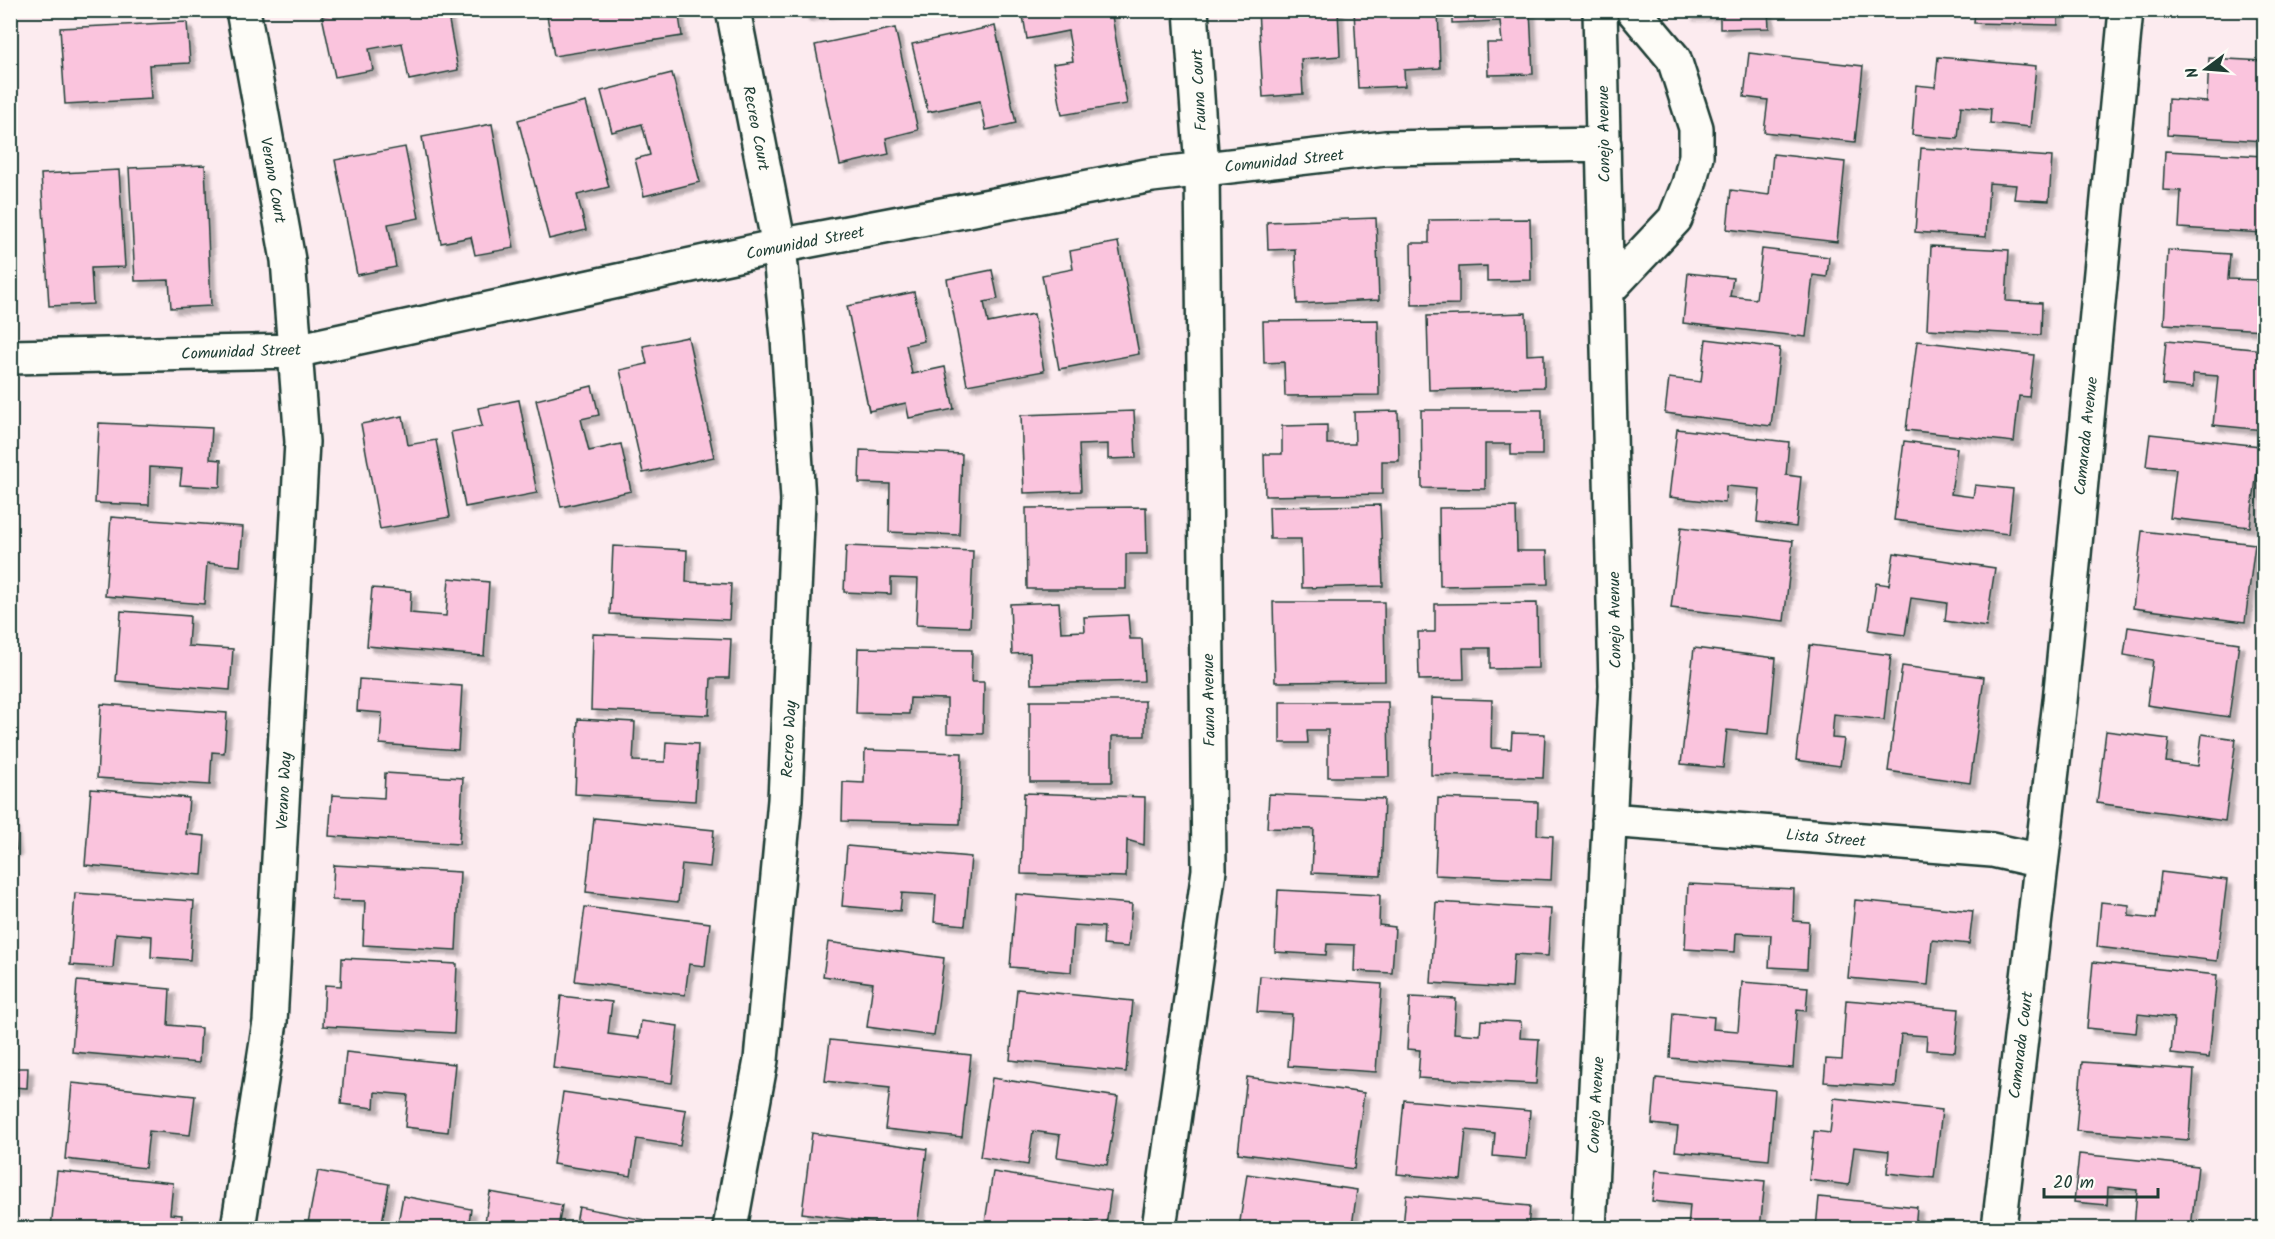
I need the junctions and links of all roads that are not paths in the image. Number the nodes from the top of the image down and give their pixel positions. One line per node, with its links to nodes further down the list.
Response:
1 (243, 10): 11 (street, Verano Court)
2 (733, 10): 9 (street, Recreo Court)
3 (1191, 10): 8 (street, Fauna Court)
4 (1600, 10): 7 (street, Conejo Avenue)
5 (1633, 10): 10 (street)
6 (2126, 10): 14 (street, Camarada Avenue)
7 (1604, 144): 8 (street, Comunidad Street); 10 (street, Conejo Avenue)
8 (1202, 169): 9 (street, Comunidad Street); 17 (street, Fauna Avenue)
9 (779, 246): 11 (street, Comunidad Street); 16 (street, Recreo Way)
10 (1607, 291): 13 (street, Conejo Avenue)
11 (295, 351): 12 (street, Comunidad Street); 15 (street, Verano Way)
12 (10, 357)
13 (1609, 820): 14 (street, Lista Street); 18 (street, Conejo Avenue)
14 (2041, 861): 19 (street, Camarada Court)
15 (238, 1228)
16 (730, 1228)
17 (1160, 1228)
18 (1589, 1228)
19 (1999, 1228)

